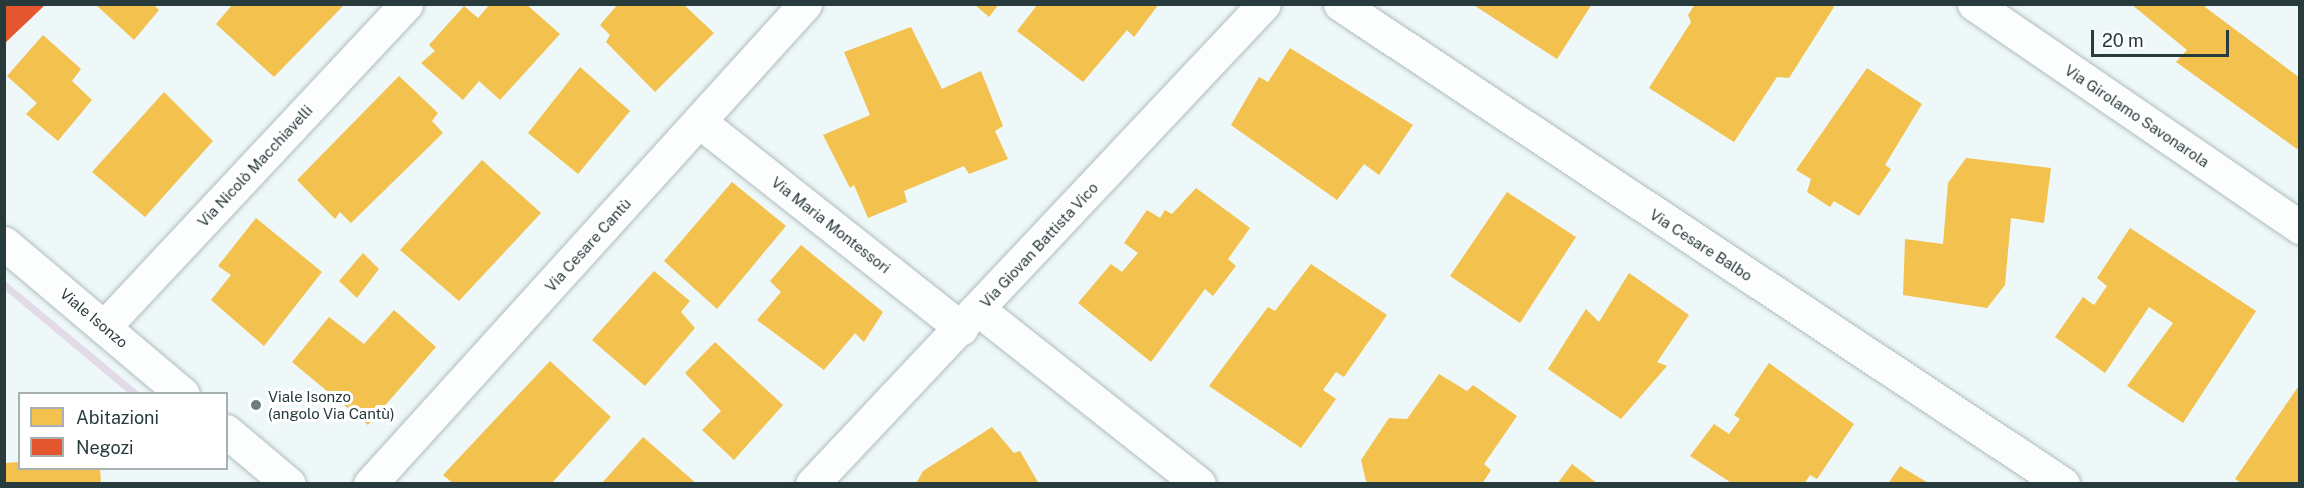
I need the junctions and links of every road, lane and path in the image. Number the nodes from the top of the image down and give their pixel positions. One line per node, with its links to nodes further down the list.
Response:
1 (406, 4): 10 (street, Via Nicolò Macchiavelli)
2 (805, 4): 6 (street, Via Cesare Cantù)
3 (1264, 4): 9 (street, Via Giovan Battista Vico)
4 (1340, 4): 17 (street, Via Cesare Balbo)
5 (1974, 4): 7 (street, Via Girolamo Savonarola)
6 (700, 122): 9 (street, Via Maria Montessori); 14 (street, Via Cesare Cantù)
7 (2300, 226)
8 (4, 243): 10 (street, Viale Isonzo)
9 (970, 319): 15 (street, Via Giovan Battista Vico); 16 (street, Via Maria Montessori)
10 (104, 327): 11 (street, Viale Isonzo)
11 (182, 392)
12 (228, 432): 13 (street)
13 (289, 483)
14 (370, 483)
15 (812, 483)
16 (1199, 483)
17 (2063, 483)

